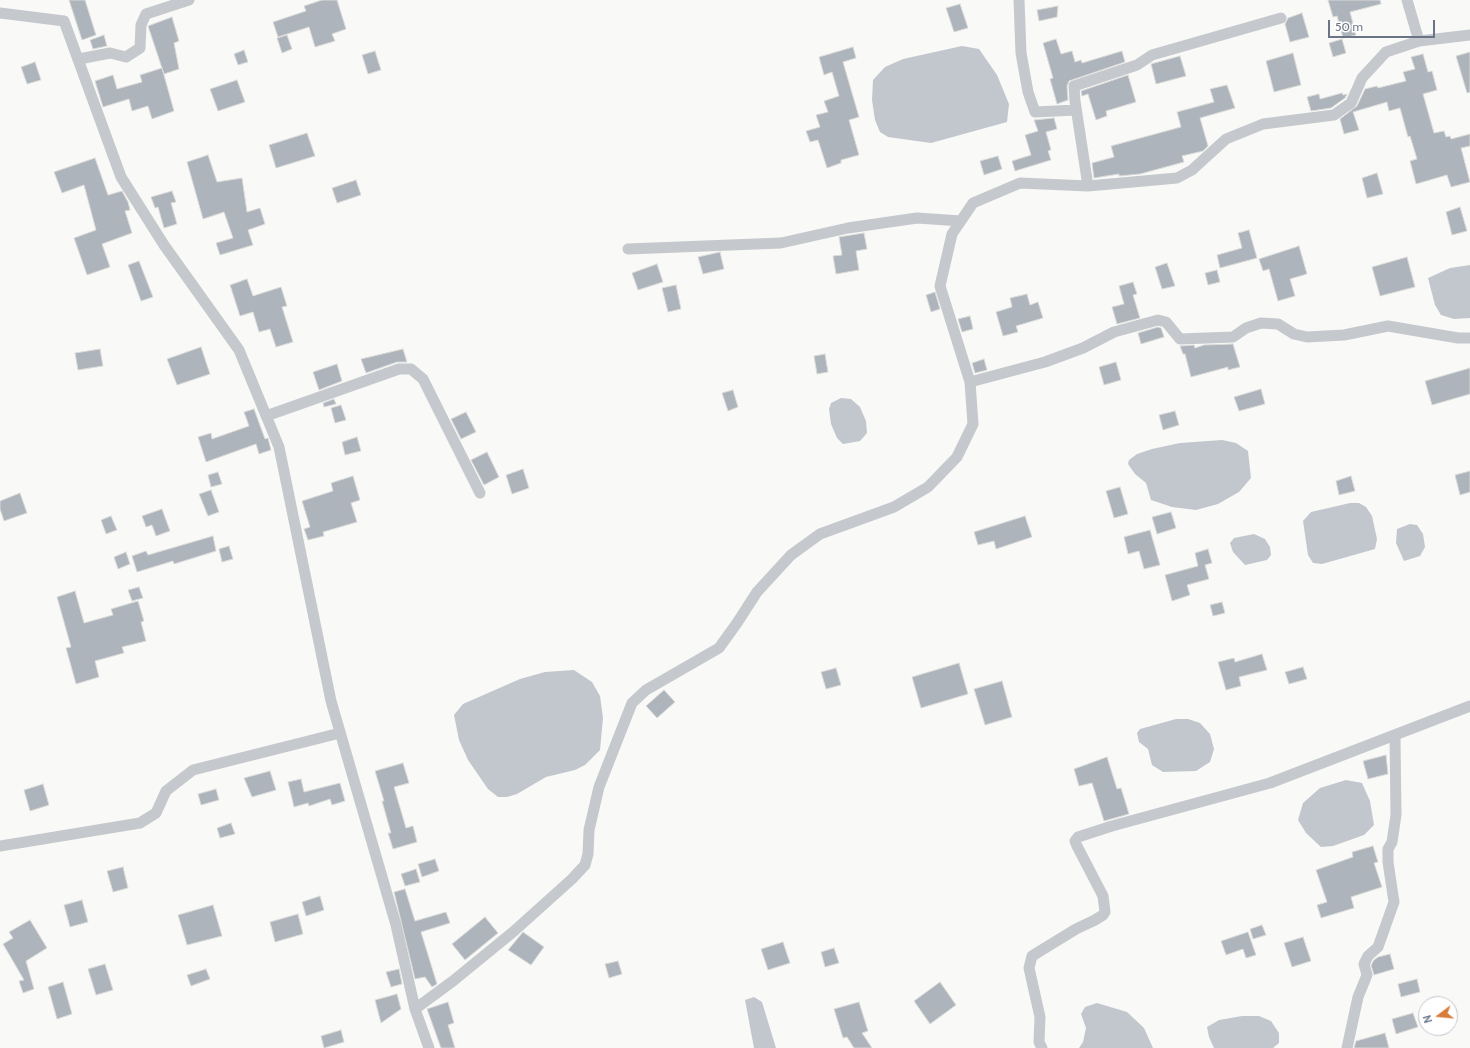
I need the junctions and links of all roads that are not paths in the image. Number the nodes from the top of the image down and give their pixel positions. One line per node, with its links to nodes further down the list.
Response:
1 (189, 0): 8 (street)
2 (1018, 0): 9 (street)
3 (1407, 0): 7 (street)
4 (0, 13): 8 (street)
5 (1281, 18): 9 (street)
6 (1470, 35): 7 (street)
7 (1419, 41): 10 (street)
8 (79, 59): 15 (street)
9 (1076, 110): 10 (street)
10 (1088, 186): 11 (street)
11 (961, 221): 12 (street); 14 (street)
12 (628, 249)
13 (1470, 338): 14 (street)
14 (970, 382): 21 (street)
15 (266, 416): 16 (street); 18 (street)
16 (480, 494)
17 (1470, 706): 19 (street)
18 (340, 733): 20 (street); 21 (street)
19 (1395, 736): 23 (street); 24 (street)
20 (0, 846)
21 (415, 1009): 22 (street)
22 (429, 1048)
23 (1042, 1048)
24 (1347, 1048)

